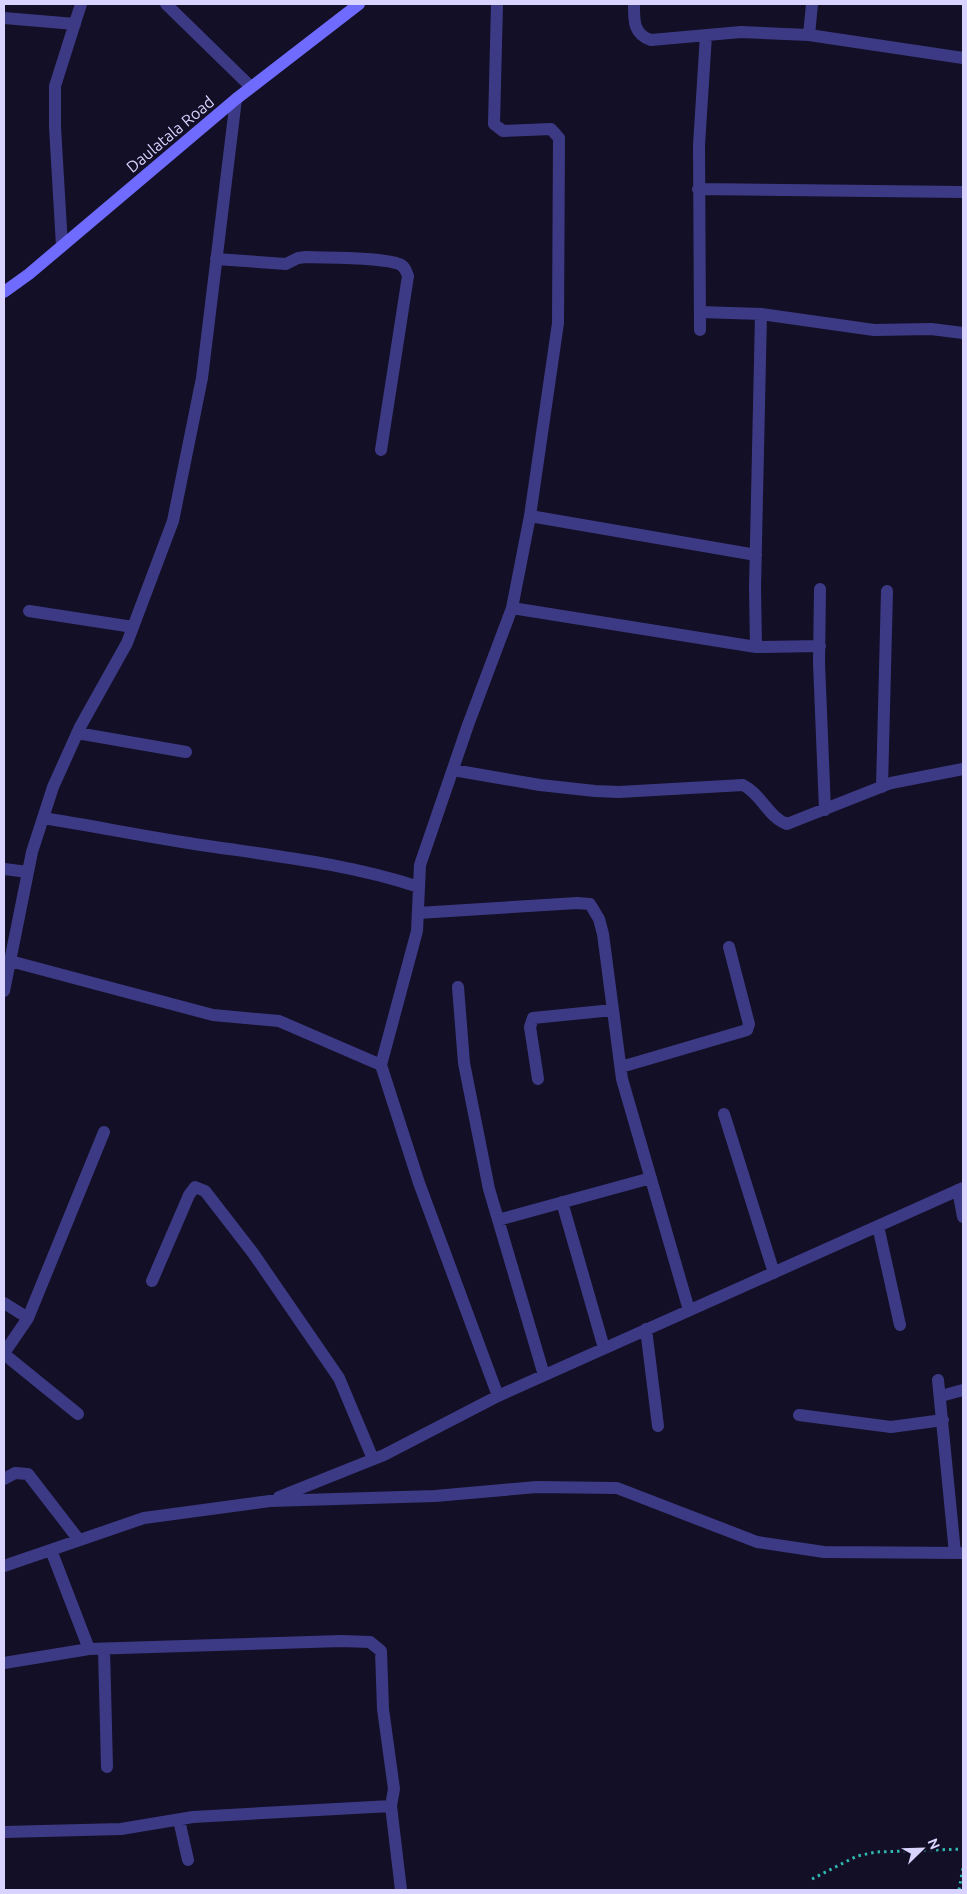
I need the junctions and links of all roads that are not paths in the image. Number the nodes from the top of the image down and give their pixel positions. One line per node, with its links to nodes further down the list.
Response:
1 (81, 4): 8 (street)
2 (166, 4): 12 (street)
3 (359, 4): 12 (main road, Daulatala Road)
4 (497, 4): 24 (street)
5 (634, 4): 9 (street)
6 (812, 4): 10 (street)
7 (4, 18): 8 (street)
8 (75, 24): 16 (street)
9 (706, 35): 10 (street); 14 (street)
10 (808, 35): 11 (street)
11 (963, 58)
12 (251, 87): 13 (main road, Daulatala Road)
13 (236, 99): 16 (main road, Daulatala Road); 17 (street)
14 (698, 189): 15 (street); 19 (street)
15 (963, 192)
16 (62, 246): 18 (main road, Daulatala Road)
17 (216, 259): 23 (street); 30 (street)
18 (4, 292)
19 (700, 312): 20 (street); 21 (street)
20 (761, 314): 22 (street); 25 (street)
21 (700, 330)
22 (963, 333)
23 (381, 450)
24 (530, 516): 25 (street); 28 (street)
25 (756, 555): 32 (street)
26 (820, 590): 31 (street)
27 (887, 591): 37 (street)
28 (512, 608): 32 (street); 36 (street)
29 (29, 611): 30 (street)
30 (133, 627): 33 (street)
31 (820, 646): 32 (street); 38 (street)
32 (756, 648)
33 (77, 733): 34 (street); 39 (street)
34 (186, 752)
35 (963, 769): 37 (street)
36 (453, 770): 38 (street); 42 (street)
37 (882, 787): 38 (street)
38 (825, 810)
39 (43, 818): 41 (street); 42 (street)
40 (4, 868): 41 (street)
41 (28, 872): 45 (street)
42 (419, 886): 43 (street)
43 (418, 913): 48 (street); 49 (street)
44 (729, 947): 50 (street)
45 (10, 962): 47 (street); 49 (street)
46 (458, 988): 58 (street)
47 (4, 991)
48 (612, 1010): 50 (street); 51 (street)
49 (381, 1065): 72 (street)
50 (621, 1067): 54 (street)
51 (538, 1079)
52 (724, 1114): 60 (street)
53 (104, 1132): 64 (street)
54 (651, 1178): 56 (street); 63 (street)
55 (960, 1189): 57 (street); 59 (street)
56 (562, 1202): 58 (street); 67 (street)
57 (963, 1217)
58 (498, 1220): 69 (street)
59 (878, 1226): 60 (street); 65 (street)
60 (774, 1272): 63 (street)
61 (152, 1281): 78 (street)
62 (4, 1302): 64 (street)
63 (689, 1310): 66 (street)
64 (28, 1318): 68 (street)
65 (900, 1325)
66 (646, 1330): 67 (street); 77 (street)
67 (604, 1348): 69 (street)
68 (4, 1354): 74 (street)
69 (544, 1375): 72 (street)
70 (938, 1380): 73 (street)
71 (963, 1390): 73 (street)
72 (498, 1396): 78 (street)
73 (941, 1396): 76 (street)
74 (78, 1414)
75 (799, 1415): 76 (street)
76 (943, 1420): 83 (street)
77 (658, 1426)
78 (373, 1459): 80 (street)
79 (4, 1479): 81 (street)
80 (270, 1501): 81 (street); 83 (street)
81 (79, 1540): 82 (street)
82 (51, 1550): 84 (street); 85 (street)
83 (959, 1553)
84 (4, 1566)
85 (89, 1649): 86 (street); 87 (street)
86 (104, 1649): 88 (street); 89 (street)
87 (4, 1663)
88 (107, 1767)
89 (391, 1806): 90 (street); 93 (street)
90 (179, 1820): 91 (street); 92 (street)
91 (4, 1832)
92 (188, 1860)
93 (401, 1890)

